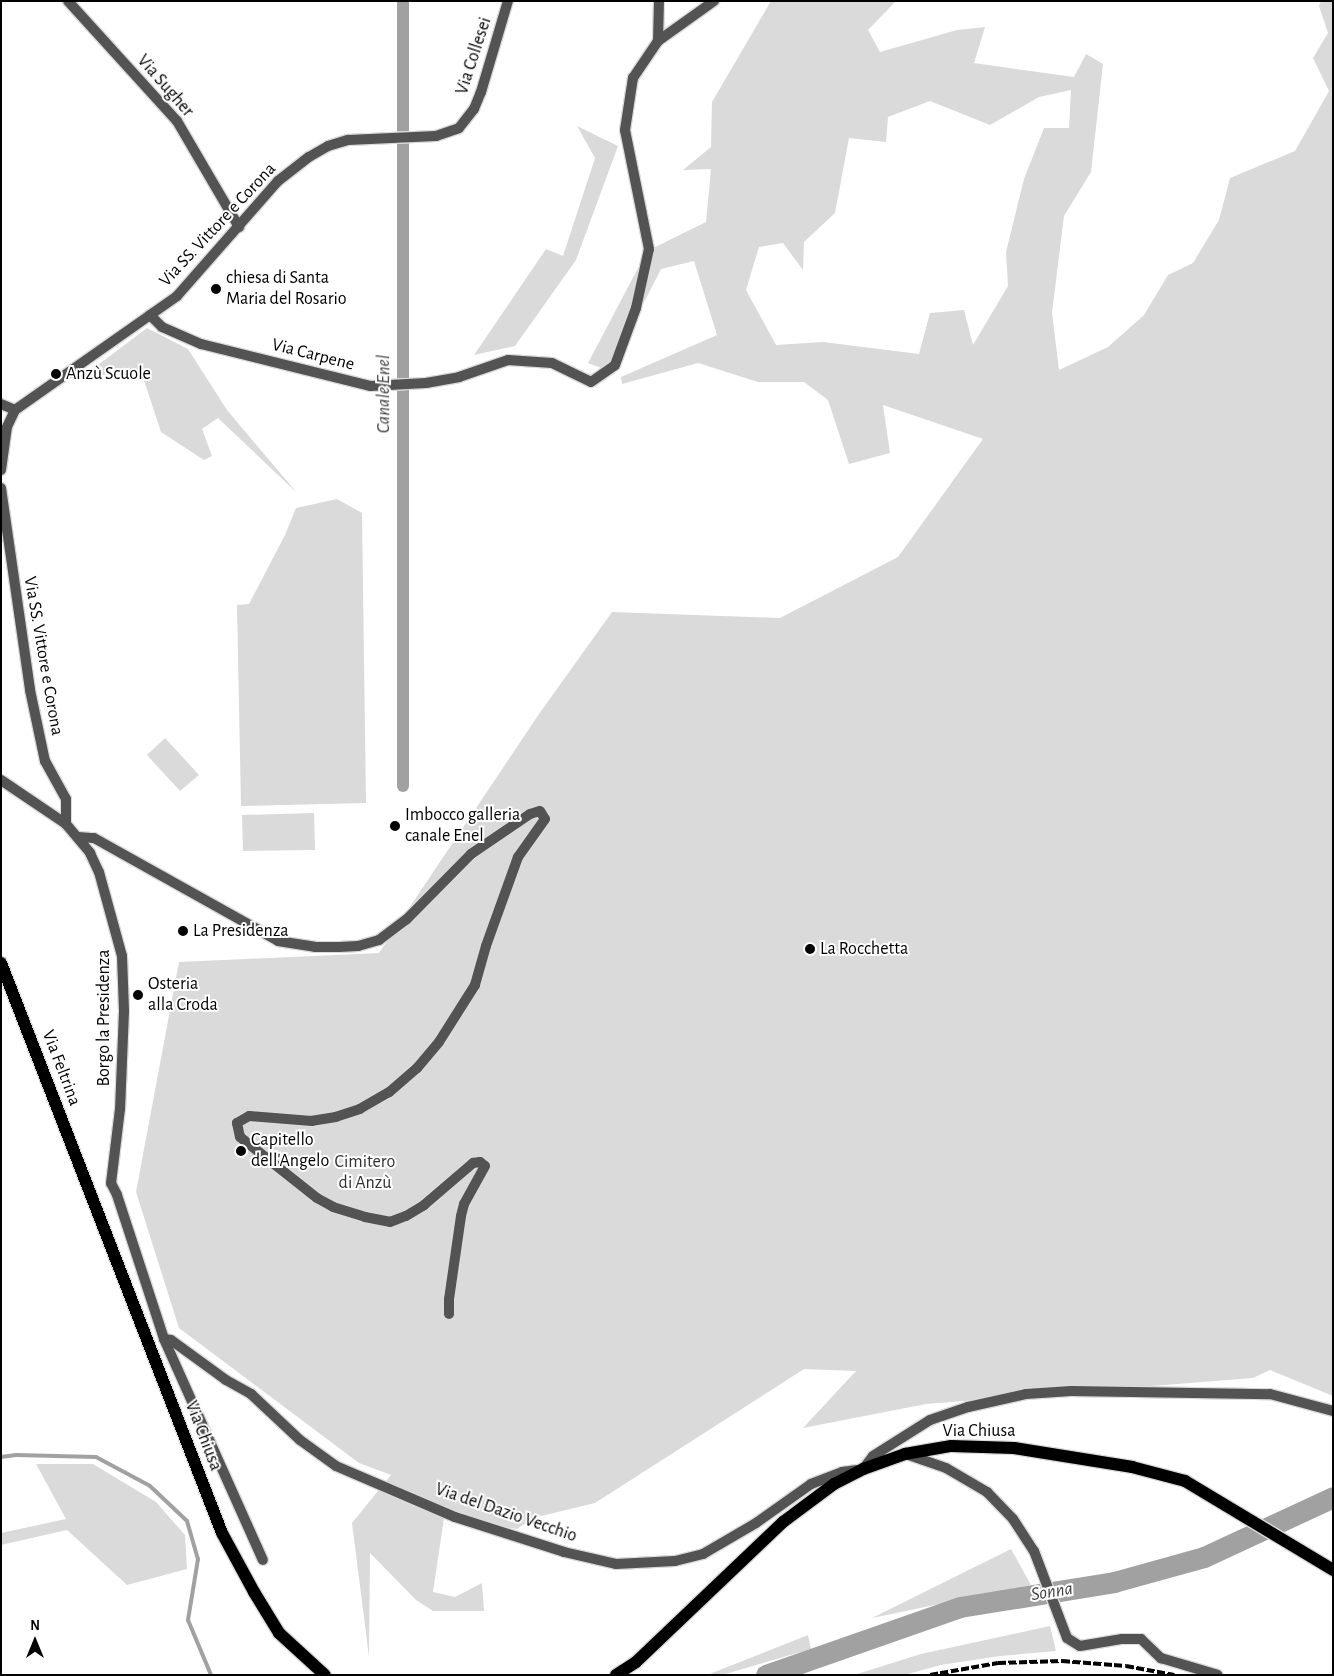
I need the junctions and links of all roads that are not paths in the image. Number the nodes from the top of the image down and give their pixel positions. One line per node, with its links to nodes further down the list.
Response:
1 (68, 1): 7 (street, Via Sugher)
2 (508, 1): 6 (street, Via Collesei)
3 (659, 1): 5 (street)
4 (714, 1): 5 (street)
5 (658, 41): 8 (street, Via Carpene)
6 (384, 137): 7 (street, Via SS. Vittore e Corona)
7 (240, 227): 8 (street, Via SS. Vittore e Corona)
8 (150, 316): 10 (street, Via SS. Vittore e Corona)
9 (1, 404): 10 (street)
10 (15, 410): 11 (street)
11 (1, 470)
12 (1, 488): 13 (street, Via SS. Vittore e Corona)
13 (5, 551): 15 (street, Via SS. Vittore e Corona)
14 (1, 780): 15 (street, Borgo la Presidenza)
15 (66, 824): 16 (street, Borgo la Presidenza)
16 (78, 837): 19 (street); 20 (street, Borgo la Presidenza)
17 (1, 963): 18 (main road, Via Feltrina)
18 (89, 1187): 26 (main road, Via Chiusa)
19 (449, 1314)
20 (164, 1339): 23 (street, Via del Dazio Vecchio); 24 (street)
21 (1333, 1411): 23 (street)
22 (905, 1454): 23 (main road, Via Chiusa); 25 (main road, Via Chiusa); 28 (street)
23 (863, 1469): 27 (main road, Via Chiusa)
24 (263, 1560)
25 (1333, 1570)
26 (325, 1675)
27 (616, 1675)
28 (1218, 1675)

